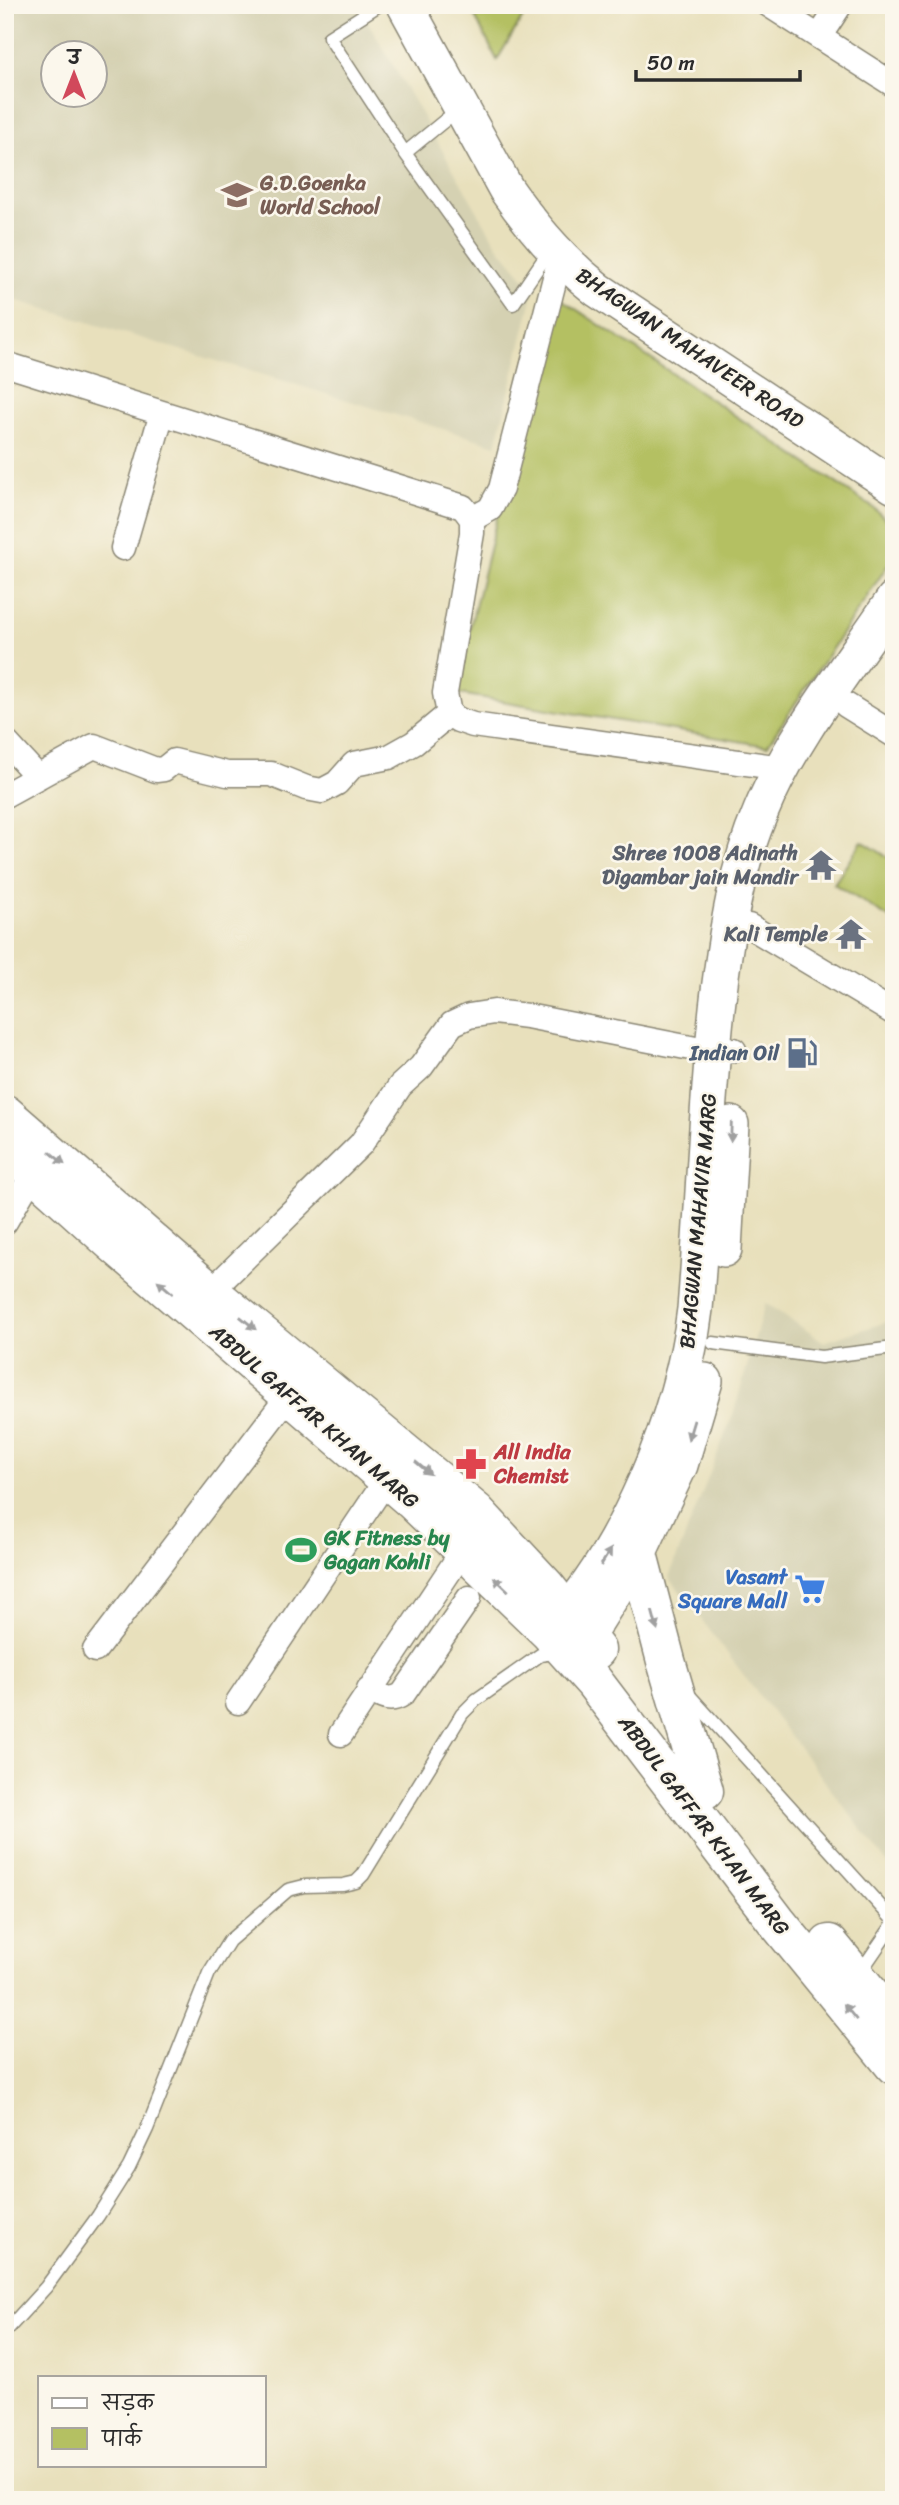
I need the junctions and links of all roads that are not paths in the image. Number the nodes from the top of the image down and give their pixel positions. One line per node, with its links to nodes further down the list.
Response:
1 (379, 5): 9 (lane)
2 (405, 5): 8 (street, BHAGWAN MAHAVEER ROAD)
3 (428, 5): 13 (street, BHAGWAN MAHAVEER ROAD)
4 (769, 5): 6 (street)
5 (840, 5): 6 (street)
6 (819, 37): 7 (street)
7 (894, 85)
8 (460, 108): 9 (lane); 10 (street, BHAGWAN MAHAVEER ROAD)
9 (405, 153): 10 (lane)
10 (556, 253): 14 (street, BHAGWAN MAHAVEER ROAD); 15 (street)
11 (5, 364): 12 (street)
12 (162, 413): 15 (street); 16 (street)
13 (894, 458)
14 (894, 486)
15 (472, 519): 20 (street)
16 (123, 548)
17 (894, 599): 23 (street, BHAGWAN MAHAVIR MARG)
18 (894, 637): 19 (street, BHAGWAN MAHAVIR MARG)
19 (846, 705): 21 (street); 26 (street, BHAGWAN MAHAVIR MARG)
20 (449, 714): 23 (street); 24 (street)
21 (894, 735)
22 (5, 741): 24 (street)
23 (782, 768): 28 (street, BHAGWAN MAHAVIR MARG)
24 (38, 777): 25 (street)
25 (5, 795)
26 (748, 926): 27 (street); 28 (street, BHAGWAN MAHAVIR MARG)
27 (894, 1013)
28 (723, 1051): 33 (street); 34 (street, BHAGWAN MAHAVIR MARG, one-way to 34); 41 (street, BHAGWAN MAHAVIR MARG, one-way to 28)
29 (5, 1114): 33 (main road, ABDUL GAFFAR KHAN MARG, one-way to 33)
30 (5, 1146): 31 (main road, ABDUL GAFFAR KHAN MARG)
31 (34, 1172): 32 (street); 36 (main road, ABDUL GAFFAR KHAN MARG, one-way to 31)
32 (5, 1222)
33 (210, 1292): 41 (main road, ABDUL GAFFAR KHAN MARG, one-way to 41)
34 (713, 1343): 35 (lane); 39 (street, BHAGWAN MAHAVIR MARG, one-way to 39)
35 (894, 1348)
36 (290, 1394): 37 (main road, ABDUL GAFFAR KHAN MARG); 42 (street)
37 (387, 1479): 38 (main road, ABDUL GAFFAR KHAN MARG); 45 (street)
38 (464, 1549): 41 (main road, ABDUL GAFFAR KHAN MARG, one-way to 38); 44 (street)
39 (638, 1555): 41 (street, BHAGWAN MAHAVIR MARG); 43 (main road, one-way to 43)
40 (469, 1598): 44 (street)
41 (562, 1638): 47 (main road, ABDUL GAFFAR KHAN MARG); 51 (main road, ABDUL GAFFAR KHAN MARG, one-way to 41); 52 (lane)
42 (94, 1650)
43 (670, 1674): 47 (main road); 48 (lane)
44 (369, 1690): 46 (street)
45 (238, 1702)
46 (341, 1734)
47 (704, 1791): 49 (main road, ABDUL GAFFAR KHAN MARG)
48 (894, 1922): 49 (lane)
49 (856, 1978): 50 (main road, ABDUL GAFFAR KHAN MARG)
50 (894, 2023)
51 (894, 2065)
52 (5, 2332)

